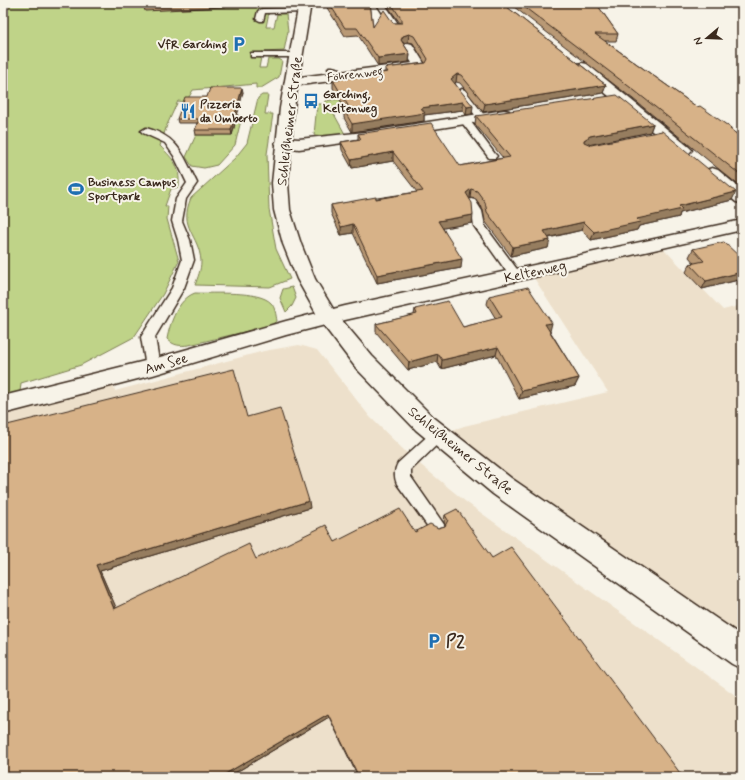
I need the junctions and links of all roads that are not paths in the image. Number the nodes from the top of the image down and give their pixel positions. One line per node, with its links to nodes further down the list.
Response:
1 (380, 3): 4 (lane)
2 (304, 7): 3 (lane); 7 (street, Schleißheimer Straße)
3 (260, 19)
4 (397, 28)
5 (408, 47): 9 (street, Föhrenweg)
6 (254, 55): 7 (lane)
7 (296, 55): 9 (street, Schleißheimer Straße)
8 (568, 57): 11 (street)
9 (292, 82): 19 (street, Schleißheimer Straße)
10 (456, 86): 14 (lane)
11 (618, 96): 12 (street); 17 (street)
12 (597, 99)
13 (520, 111): 14 (street)
14 (481, 117): 15 (street)
15 (465, 120): 19 (street); 20 (lane)
16 (146, 131): 26 (lane)
17 (665, 134): 18 (lane); 21 (street)
18 (651, 137)
19 (283, 143): 25 (street, Schleißheimer Straße)
20 (492, 156)
21 (742, 198)
22 (471, 202): 24 (lane)
23 (742, 225): 24 (street, Keltenweg)
24 (515, 275): 25 (street, Keltenweg)
25 (328, 317): 26 (street, Am See); 28 (street, Schleißheimer Straße)
26 (153, 367): 27 (street, Am See)
27 (3, 405)
28 (438, 434): 29 (lane); 30 (street, Schleißheimer Straße)
29 (437, 526)
30 (742, 654)

